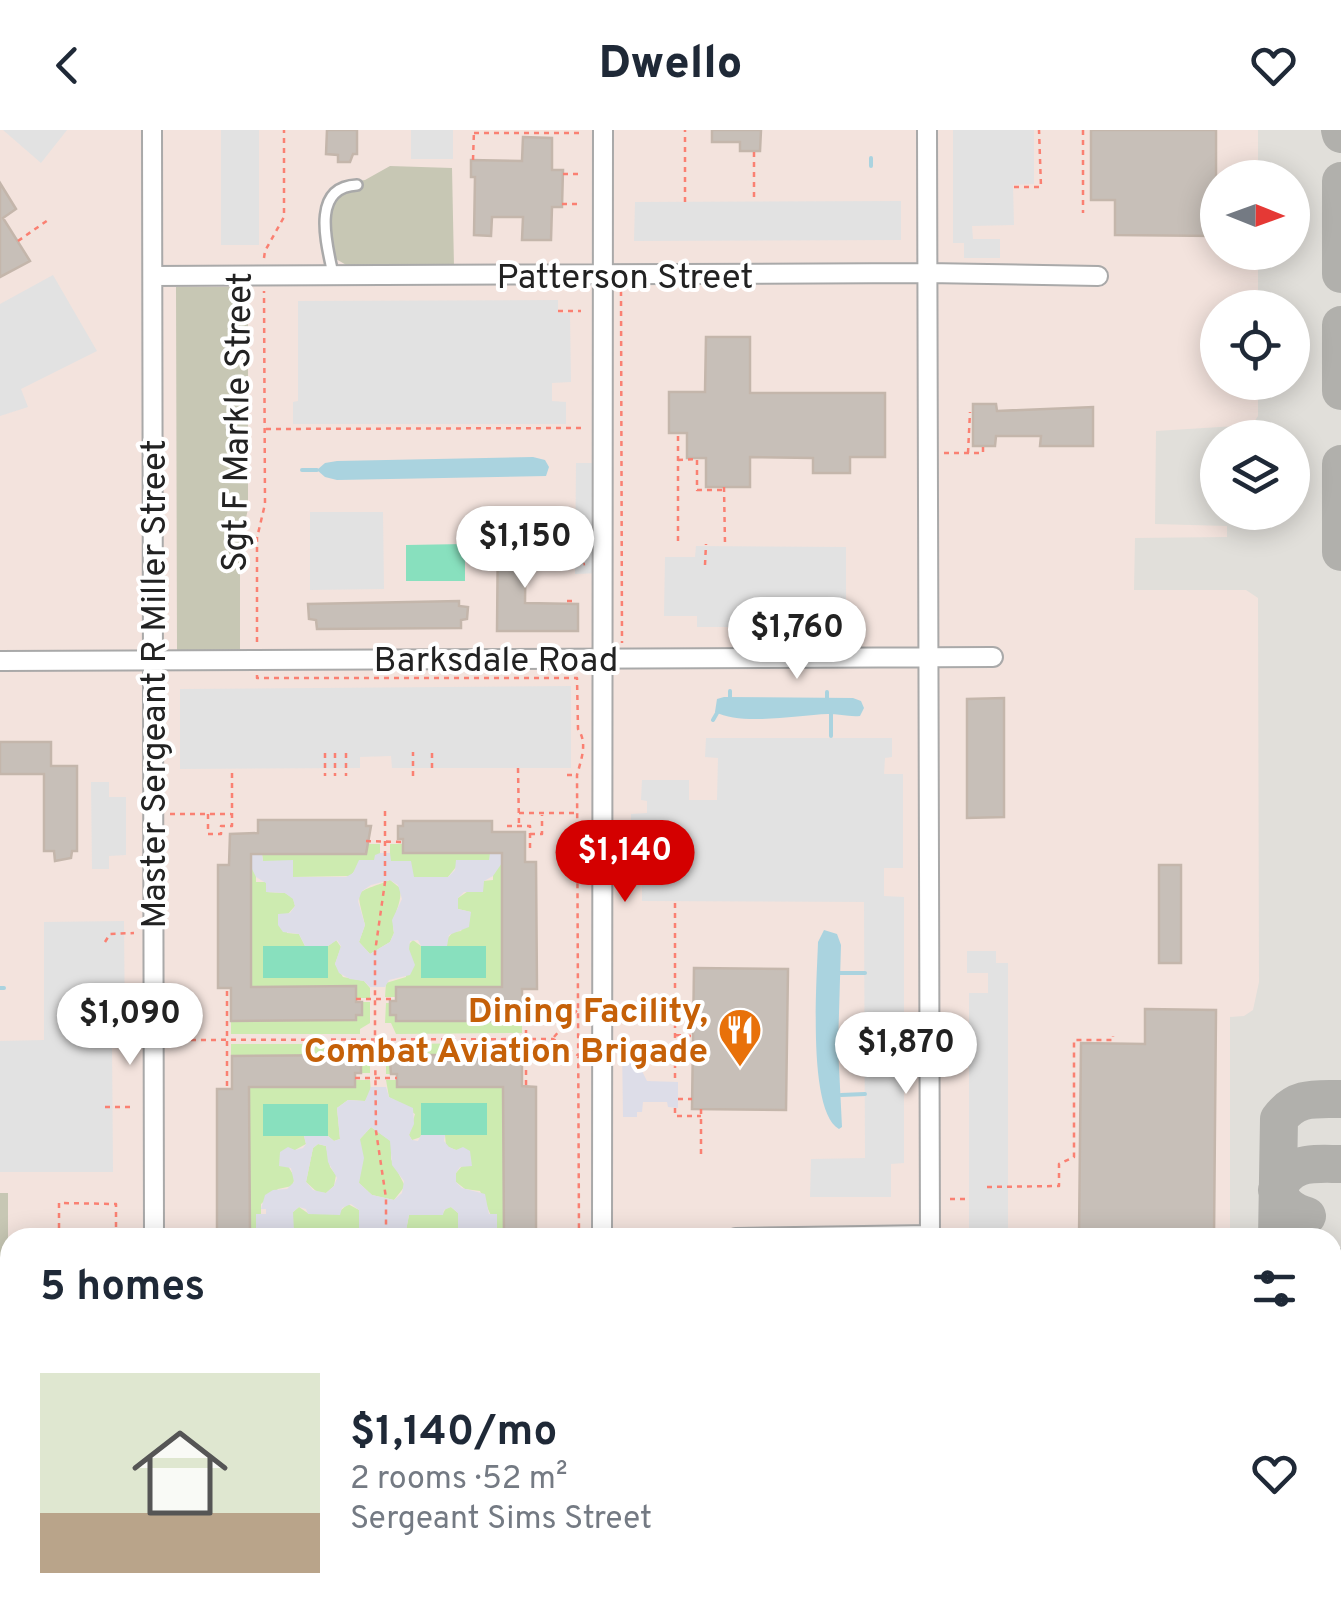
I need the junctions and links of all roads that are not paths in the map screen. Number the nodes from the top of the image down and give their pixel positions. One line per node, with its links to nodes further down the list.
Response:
1 (152, 130): 6 (street, Master Sergeant R Miller Street)
2 (602, 130): 9 (street)
3 (927, 130): 5 (street)
4 (357, 185): 8 (lane)
5 (927, 273): 7 (street, Patterson Street); 9 (street, Patterson Street); 10 (street)
6 (152, 276): 8 (street, Patterson Street); 14 (street, Master Sergeant R Miller Street)
7 (1098, 276)
8 (334, 277): 9 (street, Patterson Street)
9 (602, 277): 12 (street)
10 (927, 657): 11 (street, Barksdale Road); 12 (street, Barksdale Road); 17 (street)
11 (993, 657)
12 (601, 658): 14 (street, Barksdale Road); 16 (street)
13 (0, 661): 14 (street, Barksdale Road)
14 (153, 661): 15 (street, Master Sergeant R Miller Street)
15 (154, 1228)
16 (602, 1228)
17 (930, 1228)

